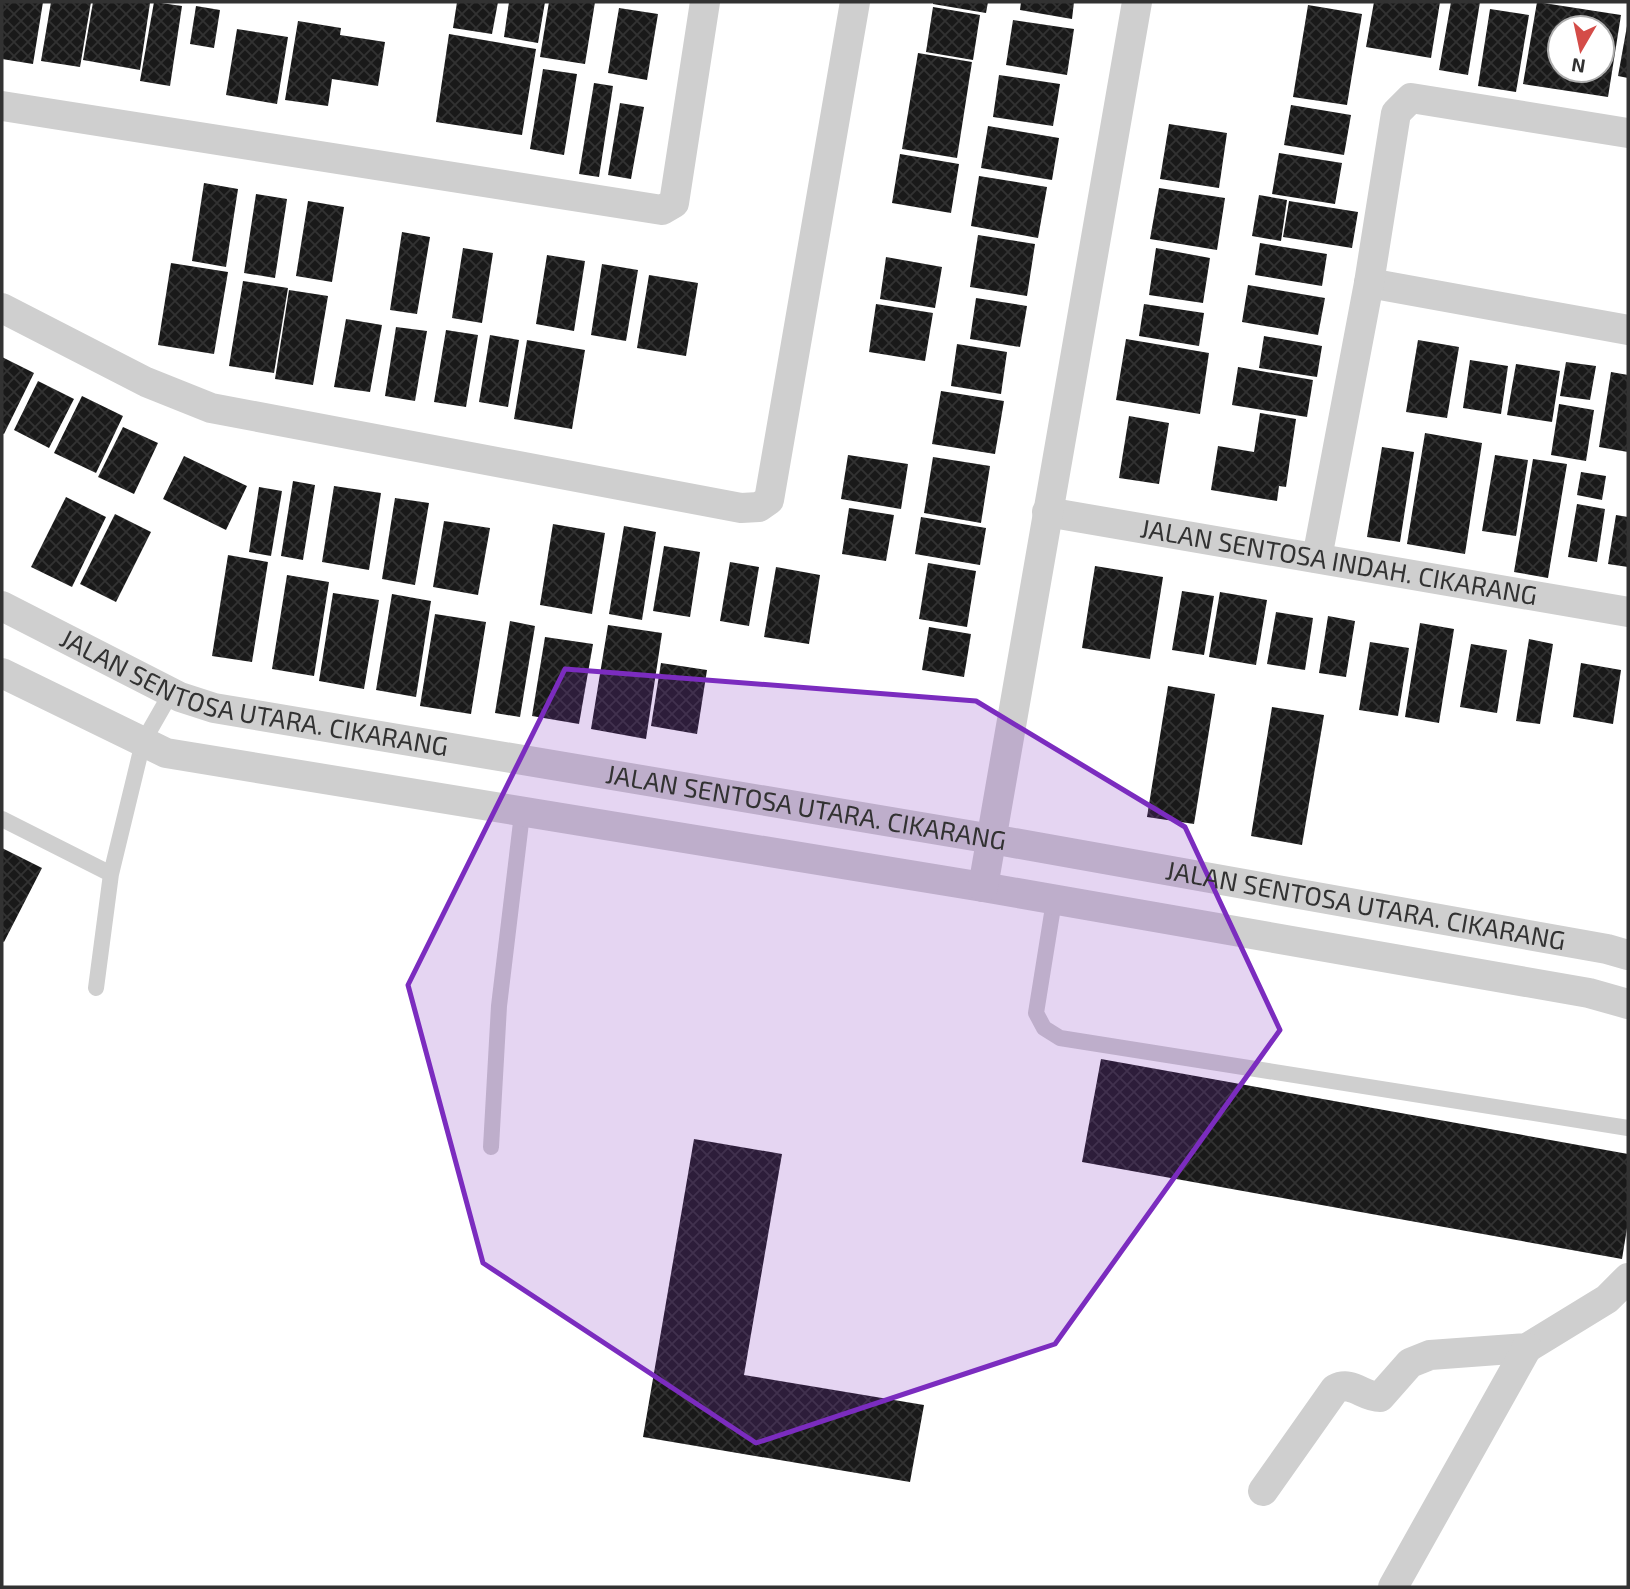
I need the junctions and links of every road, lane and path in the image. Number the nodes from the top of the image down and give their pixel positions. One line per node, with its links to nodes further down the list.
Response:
1 (705, 2): 4 (street)
2 (855, 2): 7 (street)
3 (1137, 2): 9 (street)
4 (2, 106)
5 (1628, 132): 6 (street)
6 (1369, 283): 8 (street); 10 (street)
7 (2, 308)
8 (1628, 330)
9 (1047, 512): 10 (street, JALAN SENTOSA INDAH. CIKARANG); 18 (street)
10 (1317, 558): 12 (street, JALAN SENTOSA INDAH. CIKARANG)
11 (2, 606): 14 (street, JALAN SENTOSA UTARA. CIKARANG)
12 (1628, 612)
13 (2, 673): 15 (street, JALAN SENTOSA UTARA. CIKARANG)
14 (171, 692): 15 (lane); 18 (street, JALAN SENTOSA UTARA. CIKARANG)
15 (143, 742): 16 (street, JALAN SENTOSA UTARA. CIKARANG); 19 (lane)
16 (522, 814): 20 (street, JALAN SENTOSA UTARA. CIKARANG); 26 (lane)
17 (2, 819): 19 (lane)
18 (992, 839): 20 (street); 22 (street, JALAN SENTOSA UTARA. CIKARANG)
19 (111, 874): 23 (lane)
20 (983, 887): 21 (street, JALAN SENTOSA UTARA. CIKARANG)
21 (1054, 901): 24 (street, JALAN SENTOSA UTARA. CIKARANG); 25 (lane)
22 (1628, 955)
23 (96, 988)
24 (1628, 1004)
25 (1628, 1128)
26 (491, 1147)
27 (1628, 1278): 28 (street)
28 (1527, 1348): 29 (street); 30 (street)
29 (1263, 1491)
30 (1393, 1587)

